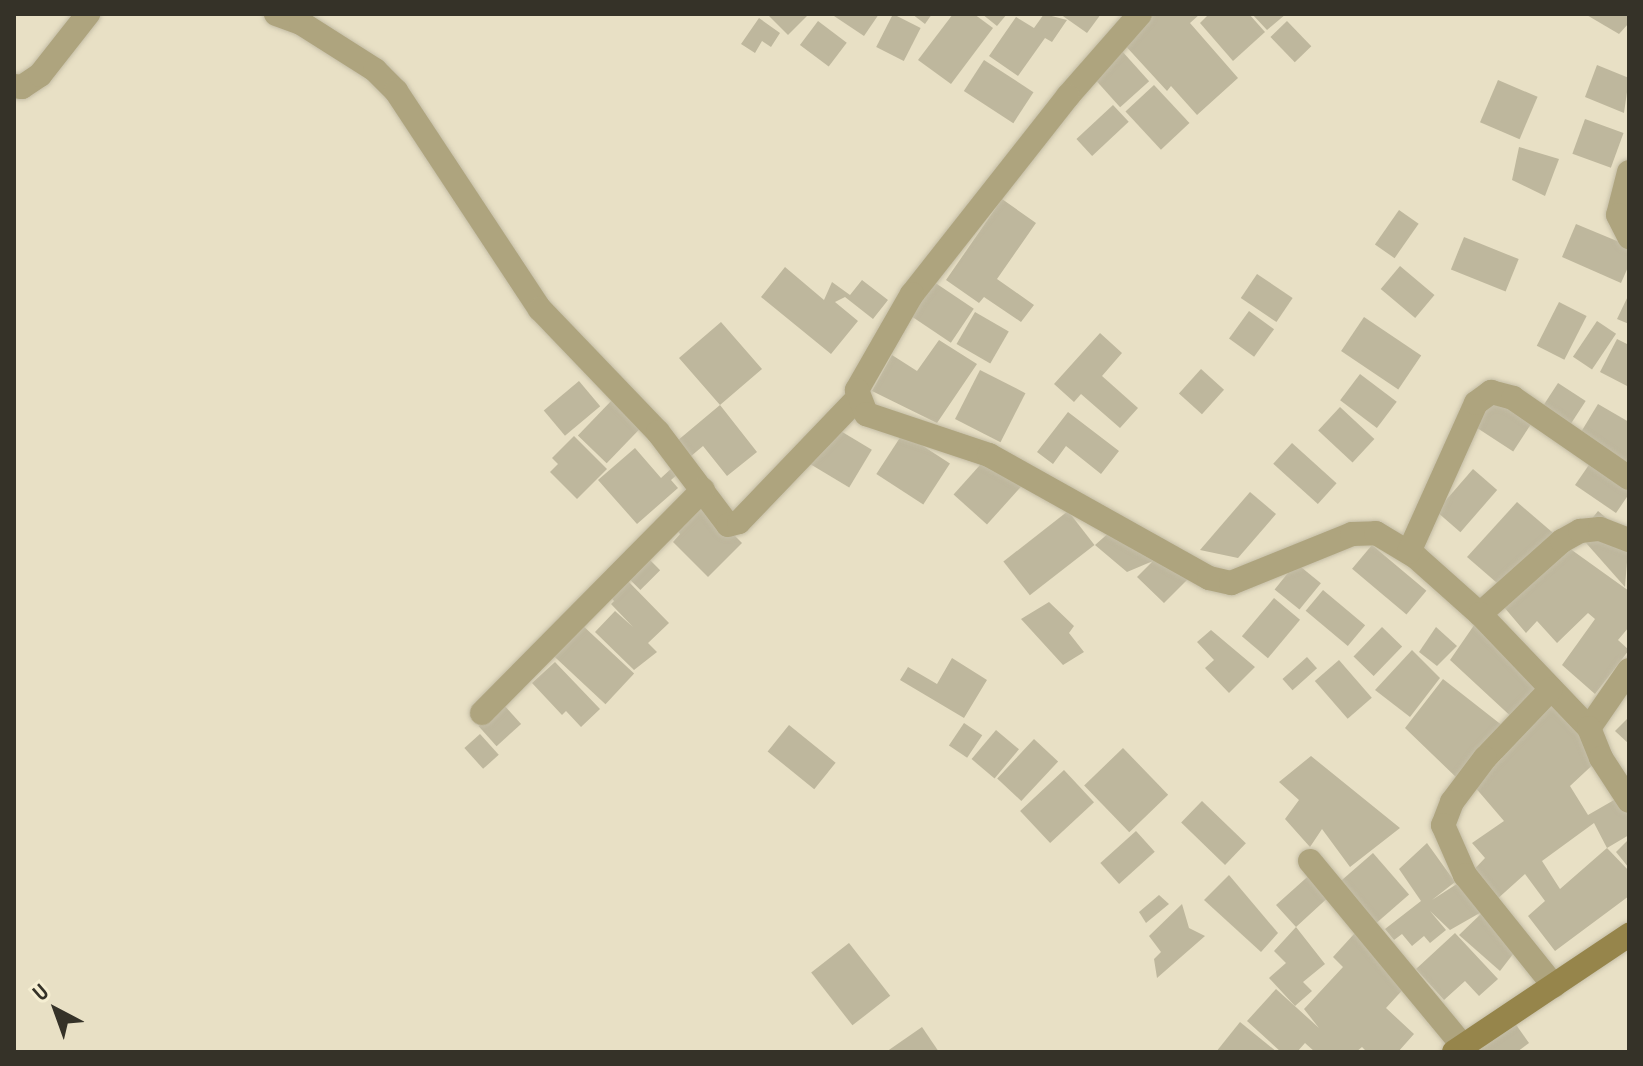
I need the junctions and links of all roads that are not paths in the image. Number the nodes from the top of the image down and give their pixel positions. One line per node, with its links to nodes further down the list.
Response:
1 (88, 14): 4 (street)
2 (276, 14): 9 (street)
3 (1140, 14): 7 (street)
4 (14, 86)
5 (1629, 172): 6 (street)
6 (1629, 237)
7 (857, 399): 9 (street); 11 (street)
8 (1629, 478): 11 (street)
9 (703, 490): 15 (street)
10 (1629, 540): 12 (street)
11 (1409, 552): 12 (street)
12 (1480, 614): 14 (street)
13 (1629, 670): 16 (street)
14 (1551, 689): 16 (street); 20 (street)
15 (482, 713)
16 (1589, 728): 17 (street)
17 (1629, 801)
18 (1310, 861): 21 (street)
19 (1629, 935): 20 (street)
20 (1554, 986): 21 (street)
21 (1459, 1049)

